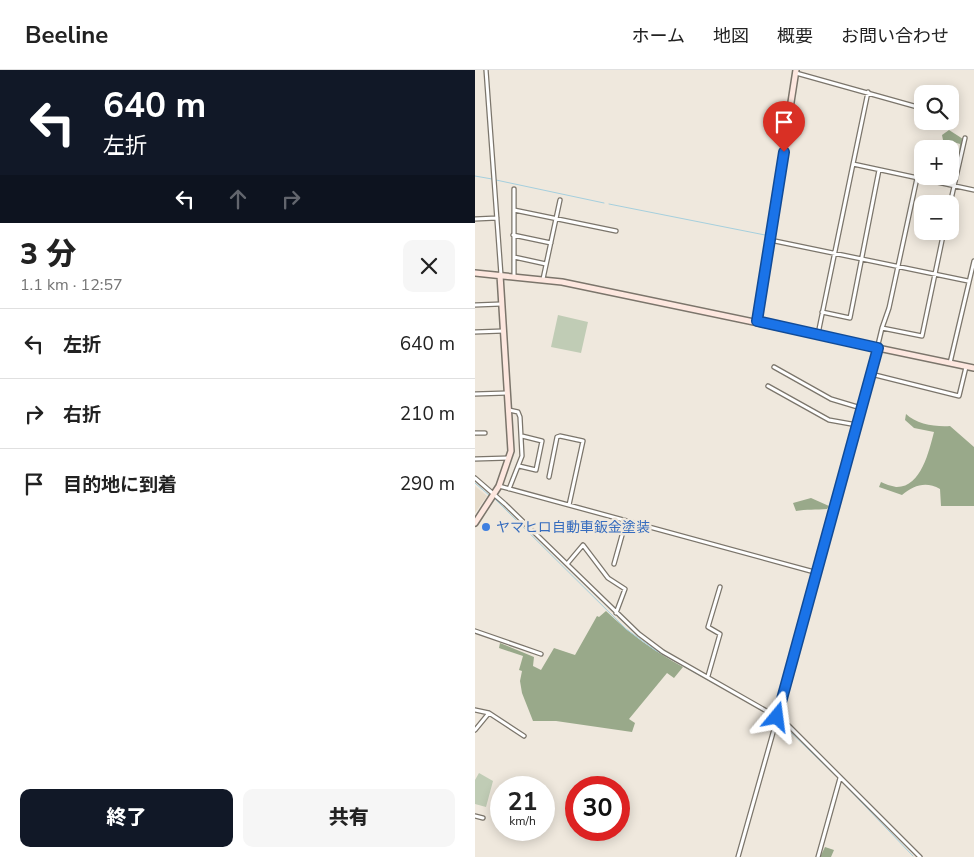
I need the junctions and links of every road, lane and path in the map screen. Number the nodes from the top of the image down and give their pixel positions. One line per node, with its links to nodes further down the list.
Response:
1 (486, 70): 17 (street)
2 (796, 71): 3 (street); 22 (street)
3 (868, 92): 4 (street); 6 (street)
4 (914, 106)
5 (965, 138): 11 (street)
6 (853, 164): 7 (street); 25 (street)
7 (879, 170): 8 (street); 27 (street)
8 (914, 177)
9 (916, 185): 30 (street)
10 (949, 185): 11 (street)
11 (954, 186): 13 (street); 14 (street)
12 (514, 189): 16 (street)
13 (974, 190)
14 (952, 195)
15 (560, 200): 19 (street)
16 (514, 210): 19 (street); 21 (street)
17 (497, 218): 18 (street); 33 (street)
18 (475, 219)
19 (556, 219): 20 (street); 24 (street)
20 (616, 231)
21 (513, 235): 24 (street); 26 (street)
22 (770, 240): 25 (street); 40 (street)
23 (942, 240): 32 (street)
24 (551, 243): 29 (street)
25 (835, 253): 27 (street); 39 (street)
26 (514, 256): 29 (street); 34 (street)
27 (861, 258): 30 (street); 39 (street)
28 (974, 261): 36 (street)
29 (546, 264): 35 (street)
30 (898, 267): 32 (street); 41 (street)
31 (475, 273): 33 (street)
32 (935, 274): 36 (street); 41 (street)
33 (501, 275): 34 (street); 37 (street)
34 (514, 276): 35 (street)
35 (543, 279): 40 (street)
36 (968, 282): 46 (street)
37 (501, 304): 38 (street); 42 (street)
38 (475, 305)
39 (822, 312): 44 (street)
40 (757, 321): 44 (street)
41 (881, 328): 45 (street)
42 (503, 331): 43 (street); 52 (street)
43 (475, 332)
44 (818, 334): 45 (street)
45 (878, 348): 46 (street); 50 (street)
46 (950, 363): 47 (street)
47 (966, 366): 49 (street); 50 (street)
48 (774, 367): 54 (street)
49 (974, 368)
50 (871, 374): 54 (street)
51 (767, 386): 56 (street)
52 (507, 393): 53 (street); 55 (street)
53 (475, 394)
54 (861, 408): 56 (street)
55 (508, 410): 59 (street); 60 (street)
56 (857, 425): 73 (street)
57 (475, 433): 58 (street)
58 (485, 433)
59 (522, 436): 62 (street); 62 (street)
60 (509, 458): 61 (street); 65 (street)
61 (475, 459)
62 (519, 466): 66 (street)
63 (549, 476): 68 (street)
64 (475, 478): 67 (street)
65 (499, 486): 66 (street); 67 (street)
66 (509, 489): 68 (street)
67 (494, 494): 70 (street); 71 (street)
68 (569, 505): 69 (street)
69 (626, 521): 72 (street); 73 (street)
70 (475, 523)
71 (567, 564): 75 (street); 75 (street)
72 (614, 564)
73 (818, 573): 81 (street)
74 (720, 587): 78 (street)
75 (616, 613): 78 (street)
76 (475, 631): 77 (street)
77 (541, 654)
78 (708, 676): 81 (street)
79 (475, 710): 80 (street)
80 (489, 713): 82 (street); 83 (street)
81 (777, 717): 84 (street); 87 (street)
82 (475, 730)
83 (524, 736)
84 (841, 778): 88 (street); 89 (street)
85 (475, 816): 86 (street)
86 (483, 818)
87 (738, 857)
88 (819, 857)
89 (920, 857)

